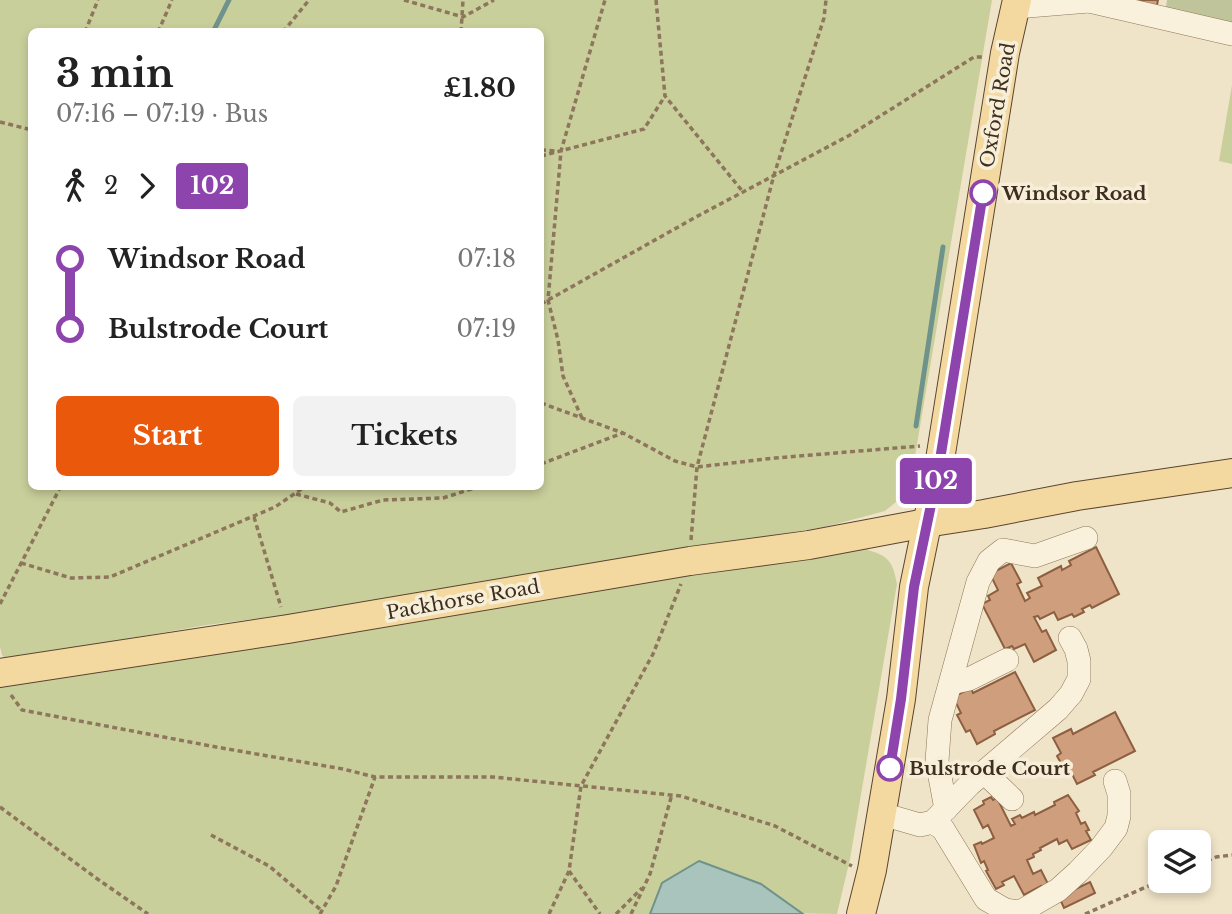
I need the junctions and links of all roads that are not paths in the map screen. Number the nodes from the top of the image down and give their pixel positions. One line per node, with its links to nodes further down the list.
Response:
1 (1089, 1): 2 (street); 3 (street)
2 (1016, 3): 5 (main road, Oxford Road)
3 (1232, 34)
4 (1232, 473): 5 (main road)
5 (926, 523): 9 (main road, Packhorse Road); 14 (main road, Oxford Road)
6 (1086, 538): 10 (street)
7 (1070, 638): 11 (street)
8 (1007, 660): 10 (street)
9 (4, 681)
10 (951, 683): 15 (street)
11 (984, 772): 13 (street); 15 (street)
12 (1115, 781): 15 (street)
13 (1012, 799)
14 (882, 814): 15 (street); 16 (main road, Oxford Road)
15 (940, 816)
16 (861, 914)

